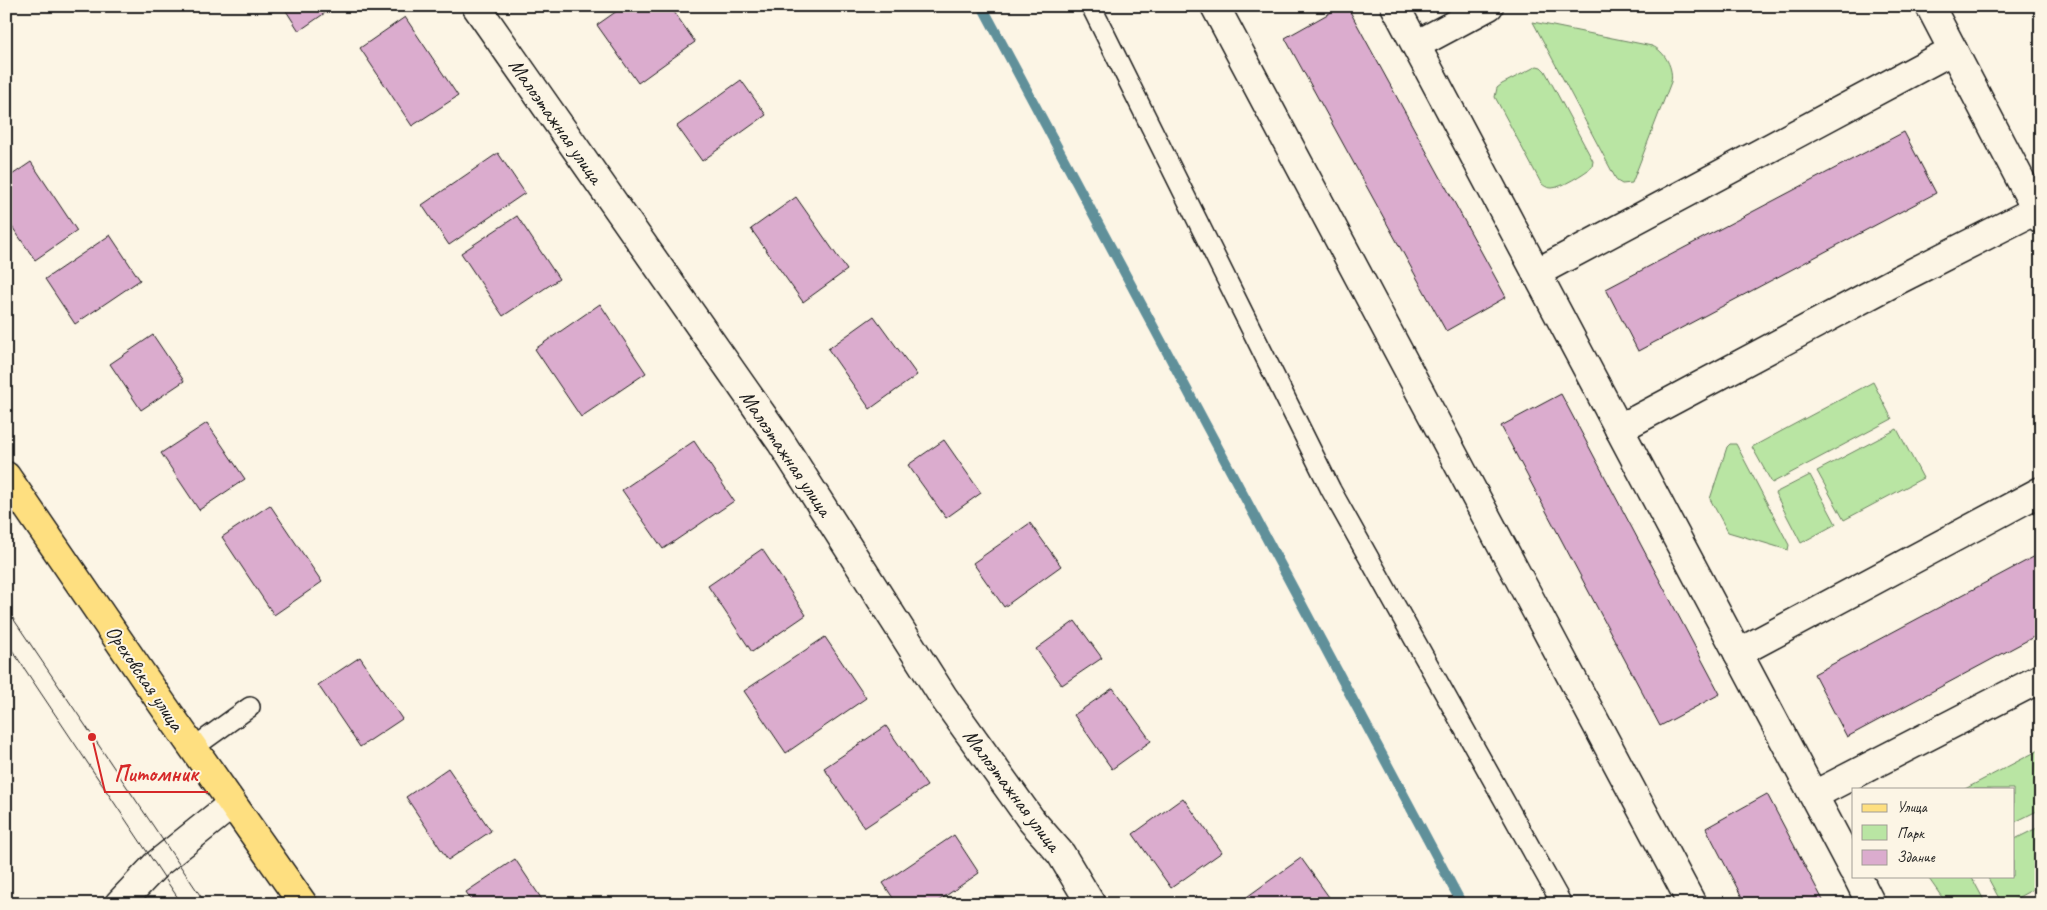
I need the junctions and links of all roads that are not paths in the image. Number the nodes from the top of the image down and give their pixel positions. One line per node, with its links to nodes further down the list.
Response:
1 (476, 6): 24 (street, Малоэтажная улица)
2 (1091, 6): 25 (lane)
3 (1215, 6): 26 (street)
4 (1395, 6): 7 (street)
5 (1489, 6): 7 (street)
6 (1930, 6): 8 (street)
7 (1416, 45): 10 (street)
8 (1953, 50): 9 (street); 10 (street)
9 (2038, 214): 11 (street)
10 (1536, 273): 11 (street)
11 (1618, 429): 14 (street)
12 (6, 476): 17 (main road, Ореховская улица)
13 (2041, 491): 14 (street)
14 (1738, 653): 18 (street)
15 (2041, 678): 18 (street)
16 (250, 707): 17 (lane)
17 (193, 748): 19 (main road, Ореховская улица)
18 (1814, 796): 20 (street)
19 (232, 804): 22 (street); 23 (main road, Ореховская улица)
20 (1852, 868)
21 (1857, 878): 27 (street)
22 (119, 904)
23 (303, 904)
24 (1092, 904)
25 (1562, 904)
26 (1692, 904)
27 (1871, 904)

